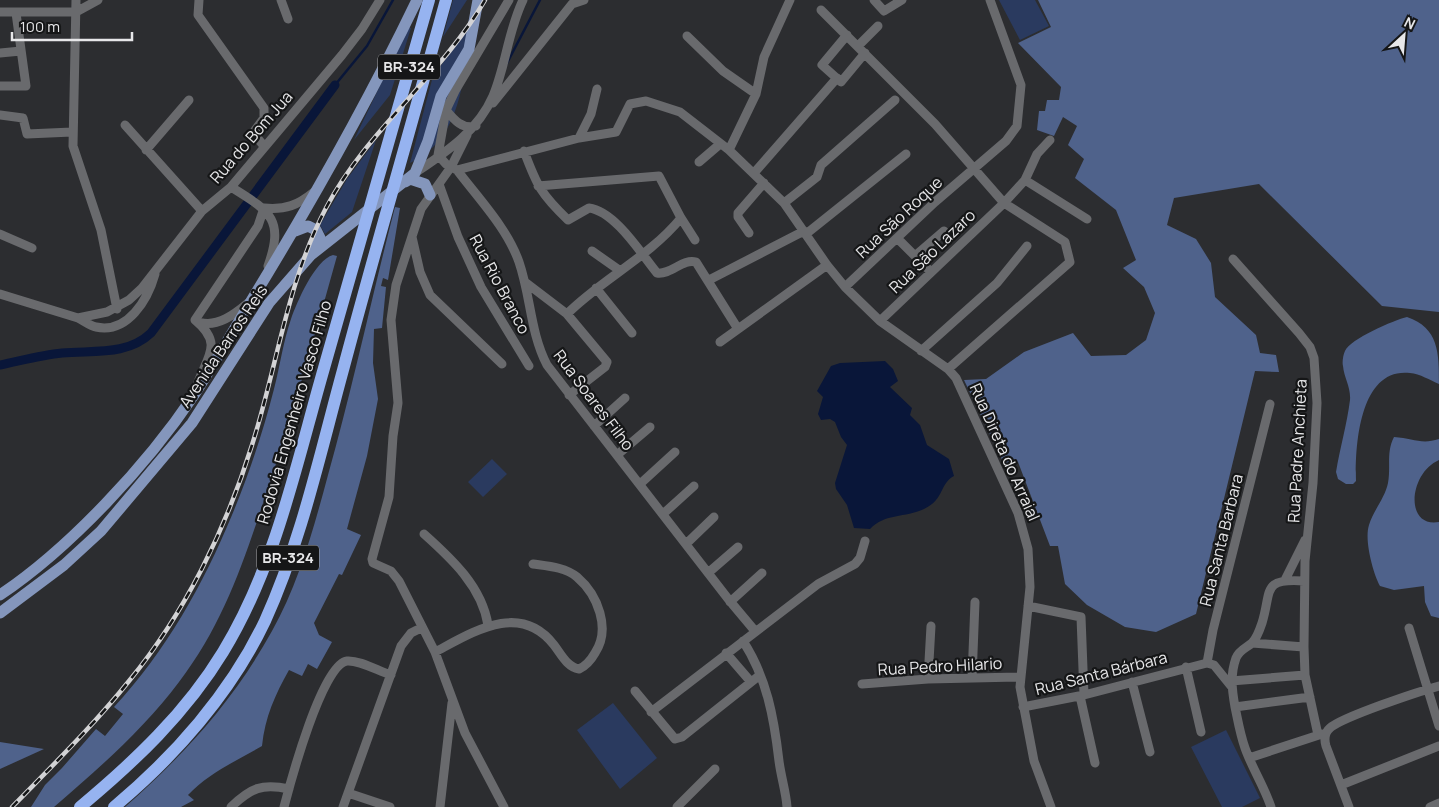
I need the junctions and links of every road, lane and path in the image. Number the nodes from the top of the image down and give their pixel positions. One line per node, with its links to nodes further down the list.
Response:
1 (76, 0): 20 (street)
2 (98, 0): 20 (street)
3 (199, 0): 45 (street)
4 (281, 0): 22 (street)
5 (380, 0): 45 (street, Rua do Bom Jua)
6 (417, 0): 60 (main road, Avenida Barros Reis)
7 (428, 0): 179 (highway, Rodovia Engenheiro Vasco Filho / BR-324)
8 (446, 0): 180 (highway, BR-324)
9 (478, 0): 55 (main road, Avenida Barros Reis)
10 (510, 0): 35 (street)
11 (522, 0): 36 (street)
12 (584, 0): 17 (street)
13 (790, 0): 32 (street)
14 (874, 0): 15 (street)
15 (902, 0)
16 (990, 0): 53 (street, Rua São Roque)
17 (569, 2): 36 (street)
18 (821, 10): 24 (street)
19 (0, 12): 21 (street)
20 (76, 12): 21 (street); 40 (street)
21 (16, 13): 27 (street)
22 (288, 19)
23 (878, 26): 26 (street)
24 (847, 35): 26 (street); 29 (street)
25 (687, 36): 32 (street)
26 (861, 49): 29 (street); 53 (street)
27 (21, 51): 28 (street); 30 (street)
28 (0, 53)
29 (839, 80): 54 (street)
30 (0, 86)
31 (597, 89): 42 (street)
32 (756, 94): 47 (street)
33 (189, 100): 46 (street)
34 (895, 100): 65 (street)
35 (446, 110): 39 (street); 50 (street)
36 (484, 112): 39 (street)
37 (0, 115): 40 (street)
38 (125, 125): 46 (street)
39 (476, 126): 41 (street)
40 (72, 132): 96 (street)
41 (467, 135): 50 (street); 52 (street)
42 (579, 138): 44 (street, Rua Direta do Arraial); 48 (street, Rua Direta do Arraial)
43 (1050, 140): 56 (street, Rua São Lazaro)
44 (720, 144): 47 (street, Rua Direta do Arraial); 51 (street)
45 (264, 146): 62 (street, Rua do Bom Jua)
46 (146, 150): 67 (street)
47 (729, 150): 54 (street, Rua Direta do Arraial)
48 (524, 151): 52 (street, Rua Direta do Arraial); 61 (street)
49 (906, 154): 72 (street)
50 (438, 156): 52 (street, Rua Soares Filho); 55 (street)
51 (699, 162)
52 (454, 168): 59 (street); 90 (street, Rua Soares Filho)
53 (974, 170): 64 (street); 76 (street, Rua São Roque)
54 (754, 172): 57 (street, Rua Direta do Arraial)
55 (415, 173): 58 (main road, Avenida Barros Reis)
56 (1024, 180): 64 (street, Rua São Lazaro); 69 (street)
57 (764, 183): 65 (street, Rua Direta do Arraial); 73 (street)
58 (401, 184): 63 (main road); 82 (main road, Avenida Barros Reis)
59 (439, 184): 63 (street); 106 (street, Rua Rio Branco)
60 (321, 186): 66 (street); 70 (main road, Avenida Barros Reis)
61 (538, 186): 68 (street); 81 (street)
62 (231, 187): 66 (street); 67 (street, Rua do Bom Jua)
63 (430, 195): 75 (street)
64 (1004, 203): 88 (street, Rua São Lazaro); 107 (street)
65 (784, 204): 72 (street, Rua Direta do Arraial)
66 (260, 205): 91 (street); 99 (street)
67 (202, 211): 86 (street, Rua do Bom Jua)
68 (681, 218): 77 (street); 81 (street)
69 (1087, 219)
70 (295, 231): 82 (main road); 91 (main road, Avenida Barros Reis)
71 (944, 231): 83 (street)
72 (805, 232): 85 (street, Rua Direta do Arraial); 89 (street)
73 (749, 233)
74 (0, 234): 79 (street)
75 (412, 236): 105 (street); 137 (street)
76 (897, 238): 83 (street); 92 (street, Rua São Roque)
77 (695, 240)
78 (1027, 246): 104 (street)
79 (32, 248)
80 (592, 251): 87 (street)
81 (644, 253): 87 (street); 89 (street)
82 (311, 255): 134 (main road, Avenida Barros Reis)
83 (915, 256): 88 (street)
84 (1233, 259): 121 (street, Rua Padre Anchieta)
85 (827, 265): 92 (street, Rua Direta do Arraial); 101 (street)
86 (157, 270): 96 (street, Rua do Bom Jua); 98 (street)
87 (619, 270): 93 (street)
88 (931, 272): 100 (street, Rua São Lazaro)
89 (709, 280): 101 (street)
90 (525, 282): 97 (street); 108 (street, Rua Soares Filho)
91 (262, 285): 95 (main road, Avenida Barros Reis)
92 (845, 287): 100 (street, Rua Direta do Arraial)
93 (596, 288): 97 (street); 102 (street)
94 (0, 294): 98 (street)
95 (252, 300): 99 (street); 109 (main road, Avenida Barros Reis)
96 (117, 308): 98 (street)
97 (567, 314): 108 (street)
98 (78, 318)
99 (195, 320): 109 (street)
100 (880, 321): 104 (street, Rua Direta do Arraial)
101 (738, 328): 103 (street)
102 (632, 333)
103 (720, 342)
104 (921, 351): 107 (street, Rua Direta do Arraial)
105 (502, 364)
106 (529, 366)
107 (948, 370): 133 (street, Rua Direta do Arraial)
108 (570, 395): 112 (street, Rua Soares Filho)
109 (193, 396): 130 (main road, Avenida Barros Reis)
110 (626, 398): 112 (street)
111 (1270, 404): 145 (street, Rua Santa Barbara)
112 (594, 426): 115 (street, Rua Soares Filho)
113 (650, 427): 115 (street)
114 (675, 452): 116 (street)
115 (616, 455): 116 (street, Rua Soares Filho)
116 (640, 484): 118 (street, Rua Soares Filho)
117 (694, 486): 118 (street)
118 (663, 514): 123 (street, Rua Soares Filho)
119 (714, 517): 123 (street)
120 (424, 534): 135 (street)
121 (1308, 536): 128 (street); 129 (street, Rua Padre Anchieta)
122 (865, 541): 139 (street)
123 (686, 544): 126 (street, Rua Soares Filho)
124 (738, 547): 126 (street)
125 (533, 564): 135 (street)
126 (708, 573): 131 (street, Rua Soares Filho)
127 (762, 573): 131 (street)
128 (1284, 580): 129 (street); 141 (street)
129 (1304, 581): 142 (street, Rua Padre Anchieta)
130 (0, 595)
131 (730, 602): 139 (street, Rua Soares Filho)
132 (975, 602): 151 (street)
133 (1028, 606): 150 (street, Rua Direta do Arraial); 160 (street)
134 (0, 613)
135 (488, 625): 143 (street)
136 (931, 626): 152 (street)
137 (421, 628): 143 (street); 147 (street)
138 (1409, 628): 158 (street)
139 (756, 631): 140 (street)
140 (743, 640): 144 (street); 148 (street)
141 (1252, 643): 142 (street); 156 (street)
142 (1304, 647): 149 (street, Rua Padre Anchieta)
143 (435, 652): 162 (street)
144 (726, 653): 153 (street); 165 (street)
145 (1207, 663): 146 (street); 156 (street)
146 (1186, 667): 154 (street, Rua Santa Bárbara); 167 (street)
147 (391, 675): 175 (street); 176 (street)
148 (760, 675): 153 (street); 189 (street)
149 (1306, 675): 156 (street); 161 (street, Rua Padre Anchieta)
150 (1020, 677): 151 (street, Rua Pedro Hilario); 163 (street, Rua Direta do Arraial)
151 (972, 678): 152 (street, Rua Pedro Hilario)
152 (928, 679): 155 (street, Rua Pedro Hilario)
153 (751, 682): 165 (street)
154 (1132, 682): 160 (street, Rua Santa Bárbara); 170 (street)
155 (862, 684)
156 (1231, 684): 164 (street)
157 (1439, 686): 158 (street)
158 (1426, 689): 166 (street); 168 (street)
159 (635, 692): 165 (street)
160 (1082, 696): 163 (street, Rua Santa Bárbara); 172 (street)
161 (1310, 697): 164 (street); 168 (street, Rua Padre Anchieta)
162 (452, 702): 185 (street); 186 (street)
163 (1023, 707): 190 (street, Rua Direta do Arraial)
164 (1236, 707): 171 (street)
165 (651, 712)
166 (1439, 726)
167 (1201, 732)
168 (1322, 734): 171 (street); 174 (street, Rua Padre Anchieta)
169 (1439, 746): 174 (street)
170 (1150, 752)
171 (1249, 758): 191 (street)
172 (1095, 762)
173 (715, 769): 177 (street)
174 (1341, 785): 192 (street, Rua Padre Anchieta)
175 (289, 788): 181 (street); 182 (street)
176 (348, 793): 183 (street); 184 (street)
177 (686, 800): 187 (street); 188 (street)
178 (1439, 803): 193 (street)
179 (80, 807)
180 (114, 807)
181 (231, 807)
182 (284, 807)
183 (343, 807)
184 (390, 807)
185 (440, 807)
186 (504, 807)
187 (676, 807)
188 (694, 807)
189 (787, 807)
190 (1051, 807)
191 (1271, 807)
192 (1349, 807)
193 (1430, 807)

